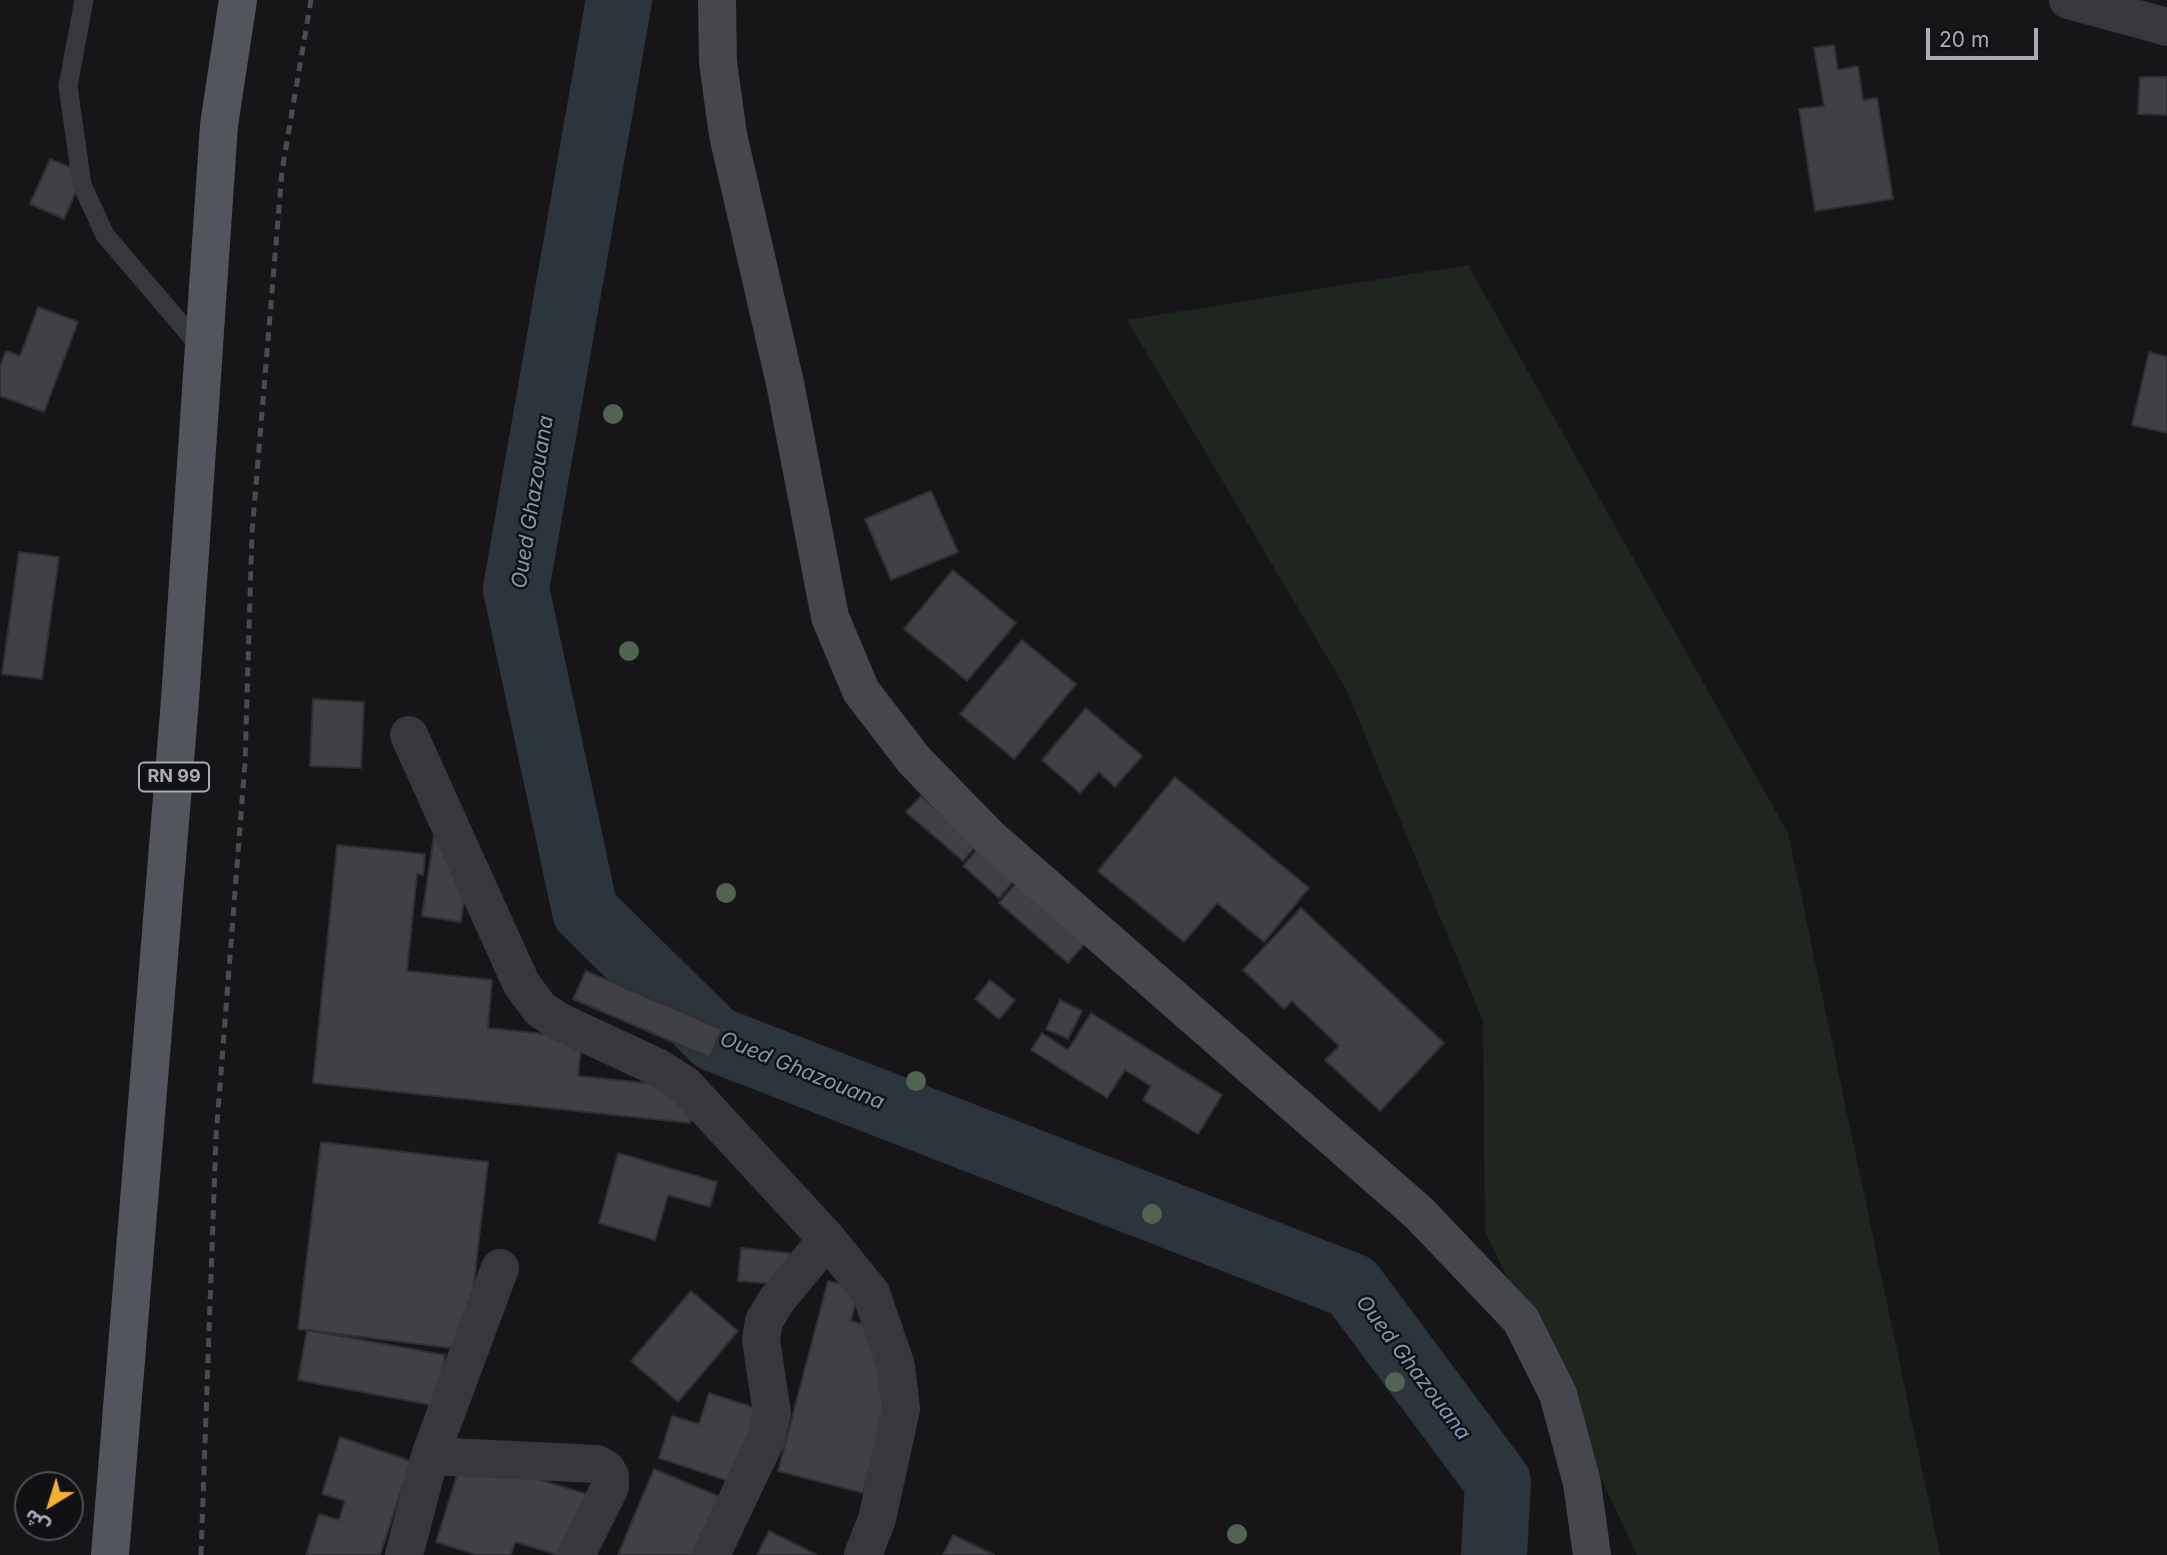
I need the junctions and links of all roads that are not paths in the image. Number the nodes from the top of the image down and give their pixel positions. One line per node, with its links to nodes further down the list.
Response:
1 (84, 0): 6 (lane)
2 (238, 0): 6 (main road, RN 99)
3 (717, 0): 16 (main road)
4 (2068, 0): 5 (street)
5 (2167, 27)
6 (203, 351): 11 (main road, RN 99)
7 (409, 735): 8 (street)
8 (827, 1239): 14 (street); 15 (street)
9 (500, 1268): 10 (street)
10 (430, 1456): 12 (street); 13 (street)
11 (110, 1555)
12 (404, 1555)
13 (576, 1555)
14 (711, 1555)
15 (863, 1555)
16 (1591, 1555)

